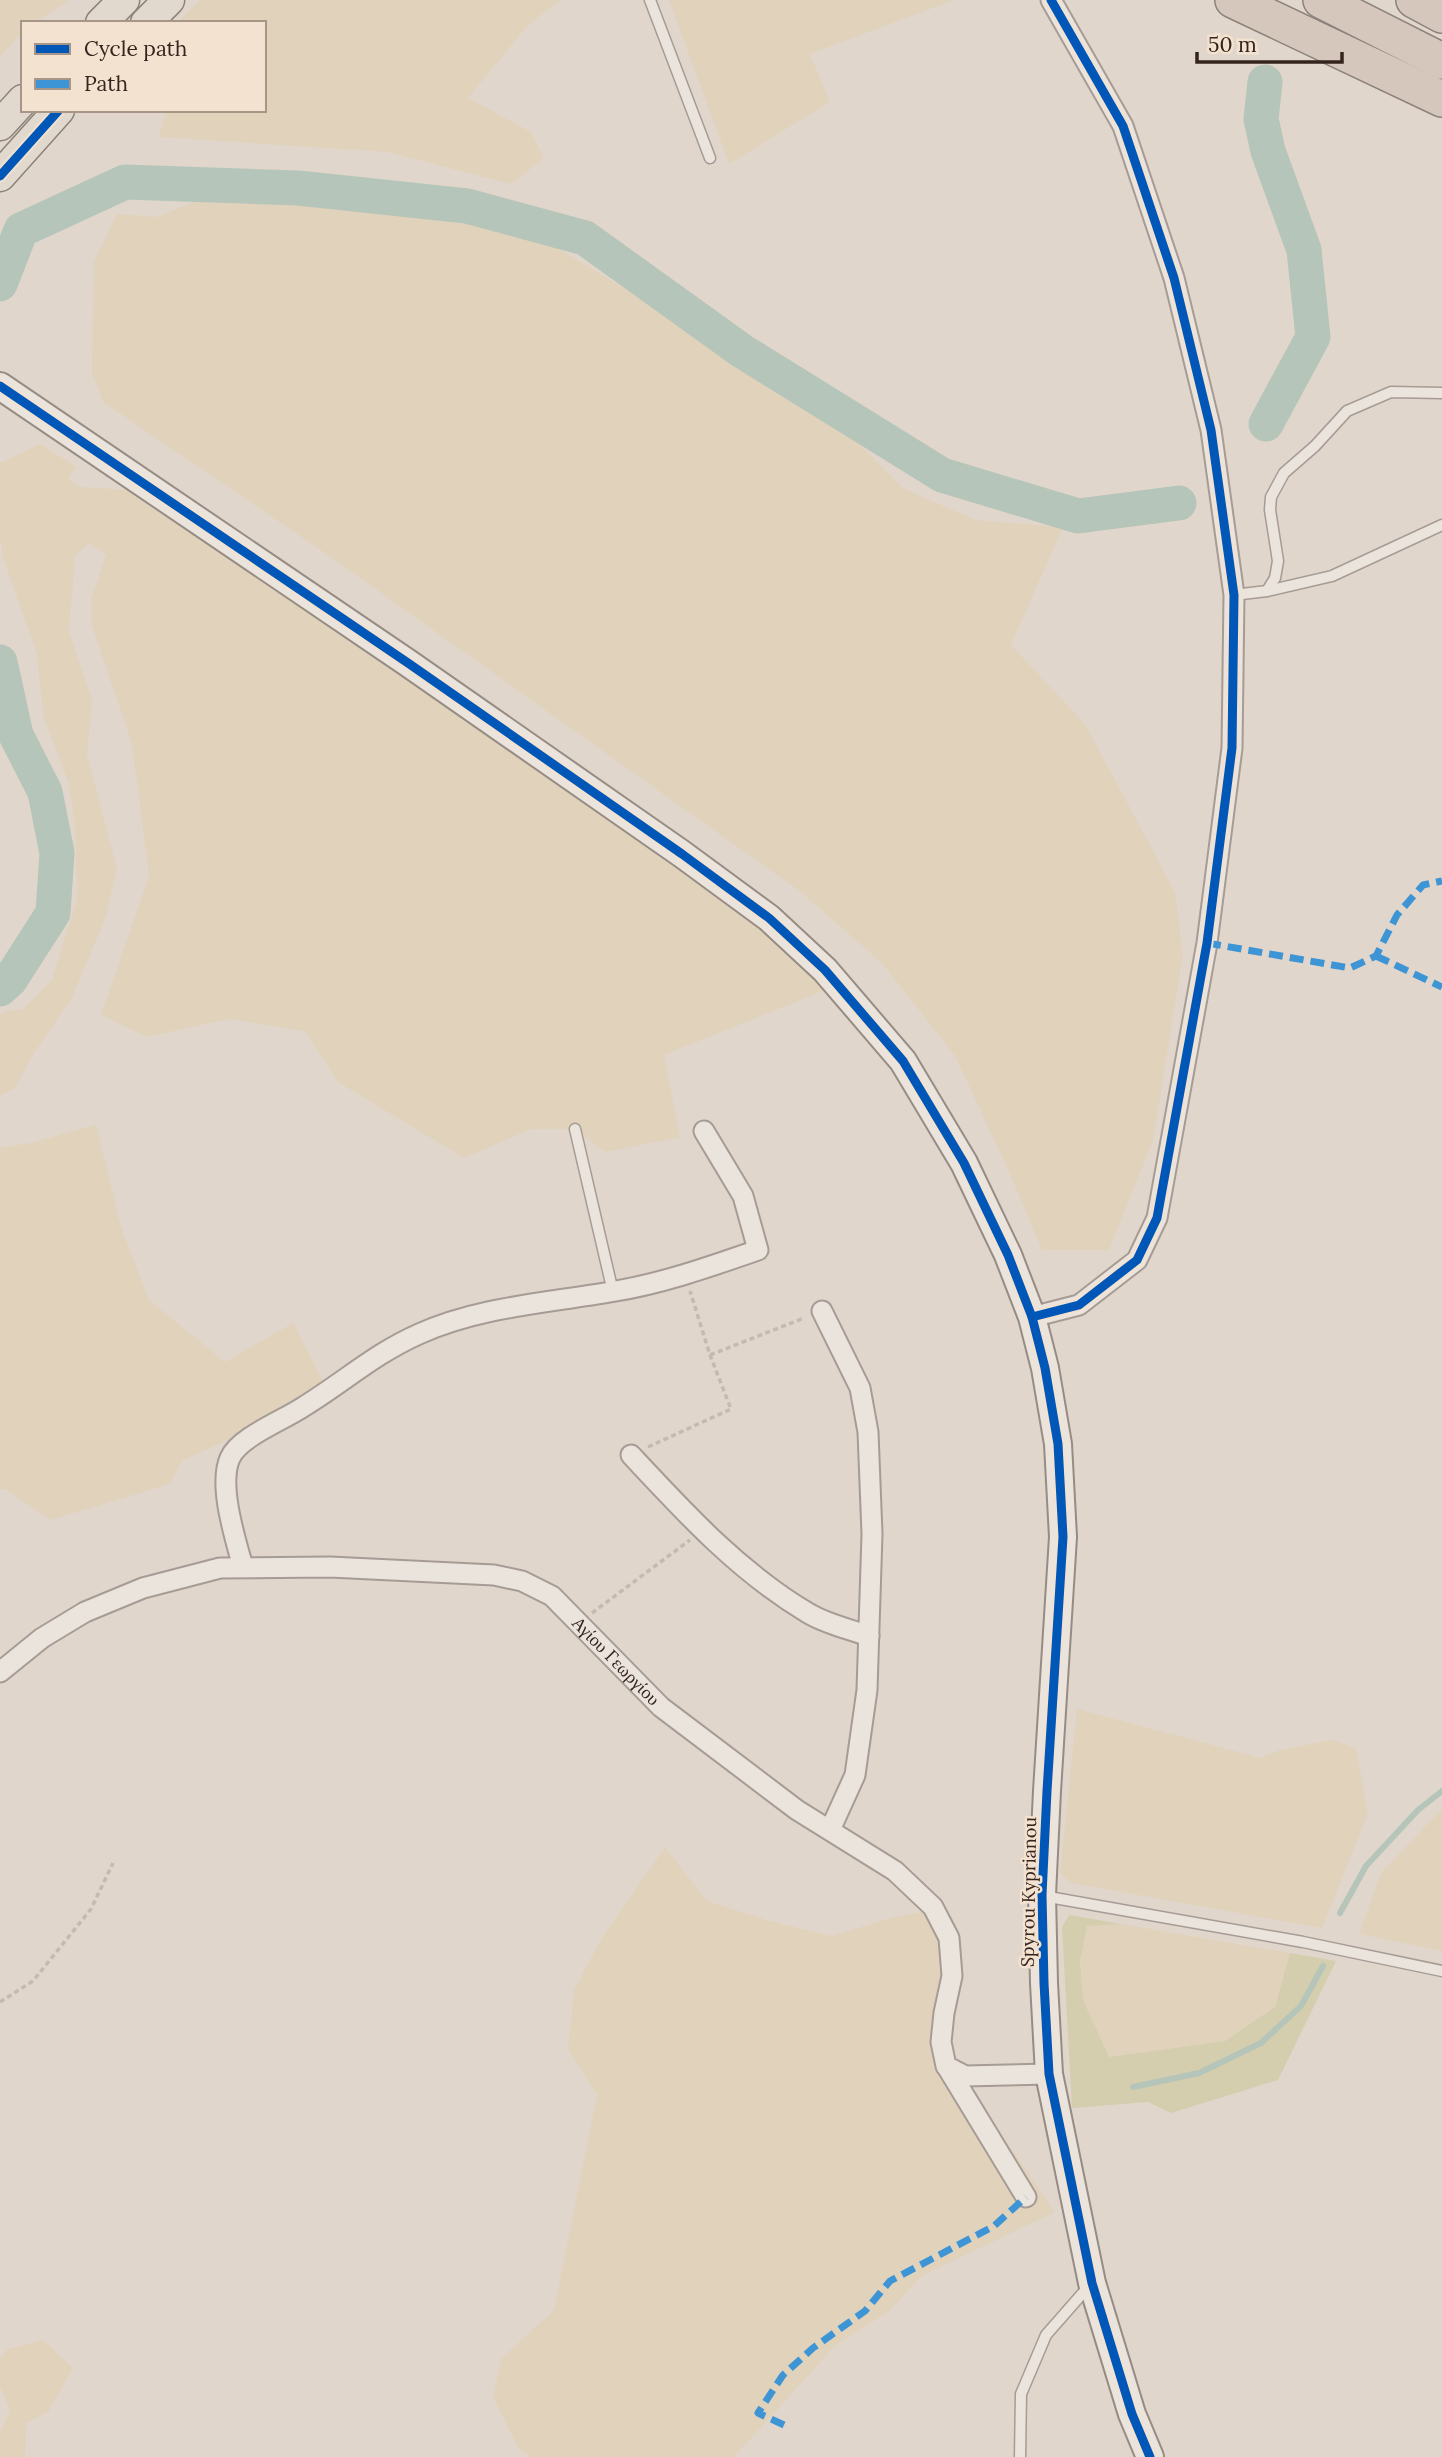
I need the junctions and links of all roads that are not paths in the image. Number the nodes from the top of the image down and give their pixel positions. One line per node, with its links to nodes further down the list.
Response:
1 (124, 0): 9 (main road)
2 (169, 0): 10 (main road)
3 (650, 0): 16 (lane)
4 (1051, 0): 22 (street)
5 (1233, 0): 12 (highway)
6 (1321, 0): 11 (highway)
7 (1414, 0): 8 (highway)
8 (1442, 15)
9 (103, 21)
10 (148, 21)
11 (1442, 61)
12 (1442, 99)
13 (21, 102): 15 (main road)
14 (57, 112): 17 (main road)
15 (0, 125)
16 (710, 158)
17 (0, 176)
18 (0, 386): 27 (street, Spyrou Kyprianou)
19 (1442, 393): 21 (lane)
20 (1442, 526): 21 (lane)
21 (1267, 590): 22 (lane)
22 (1234, 595): 27 (street)
23 (575, 1129): 25 (lane)
24 (704, 1131): 25 (street)
25 (613, 1292): 29 (street)
26 (822, 1311): 30 (street)
27 (1032, 1317): 33 (street, Spyrou Kyprianou)
28 (631, 1455): 30 (street)
29 (243, 1567): 31 (street, Αγίου Γεωργίου); 32 (street, Αγίου Γεωργίου)
30 (869, 1636): 32 (street)
31 (0, 1672)
32 (830, 1830): 35 (street, Αγίου Γεωργίου)
33 (1042, 1895): 34 (lane); 36 (street, Spyrou Kyprianou)
34 (1442, 1971)
35 (946, 2066): 36 (street); 37 (street)
36 (1049, 2074): 38 (street, Spyrou Kyprianou)
37 (1026, 2197)
38 (1092, 2283): 39 (lane); 40 (street, Spyrou Kyprianou)
39 (1020, 2457)
40 (1150, 2457)

